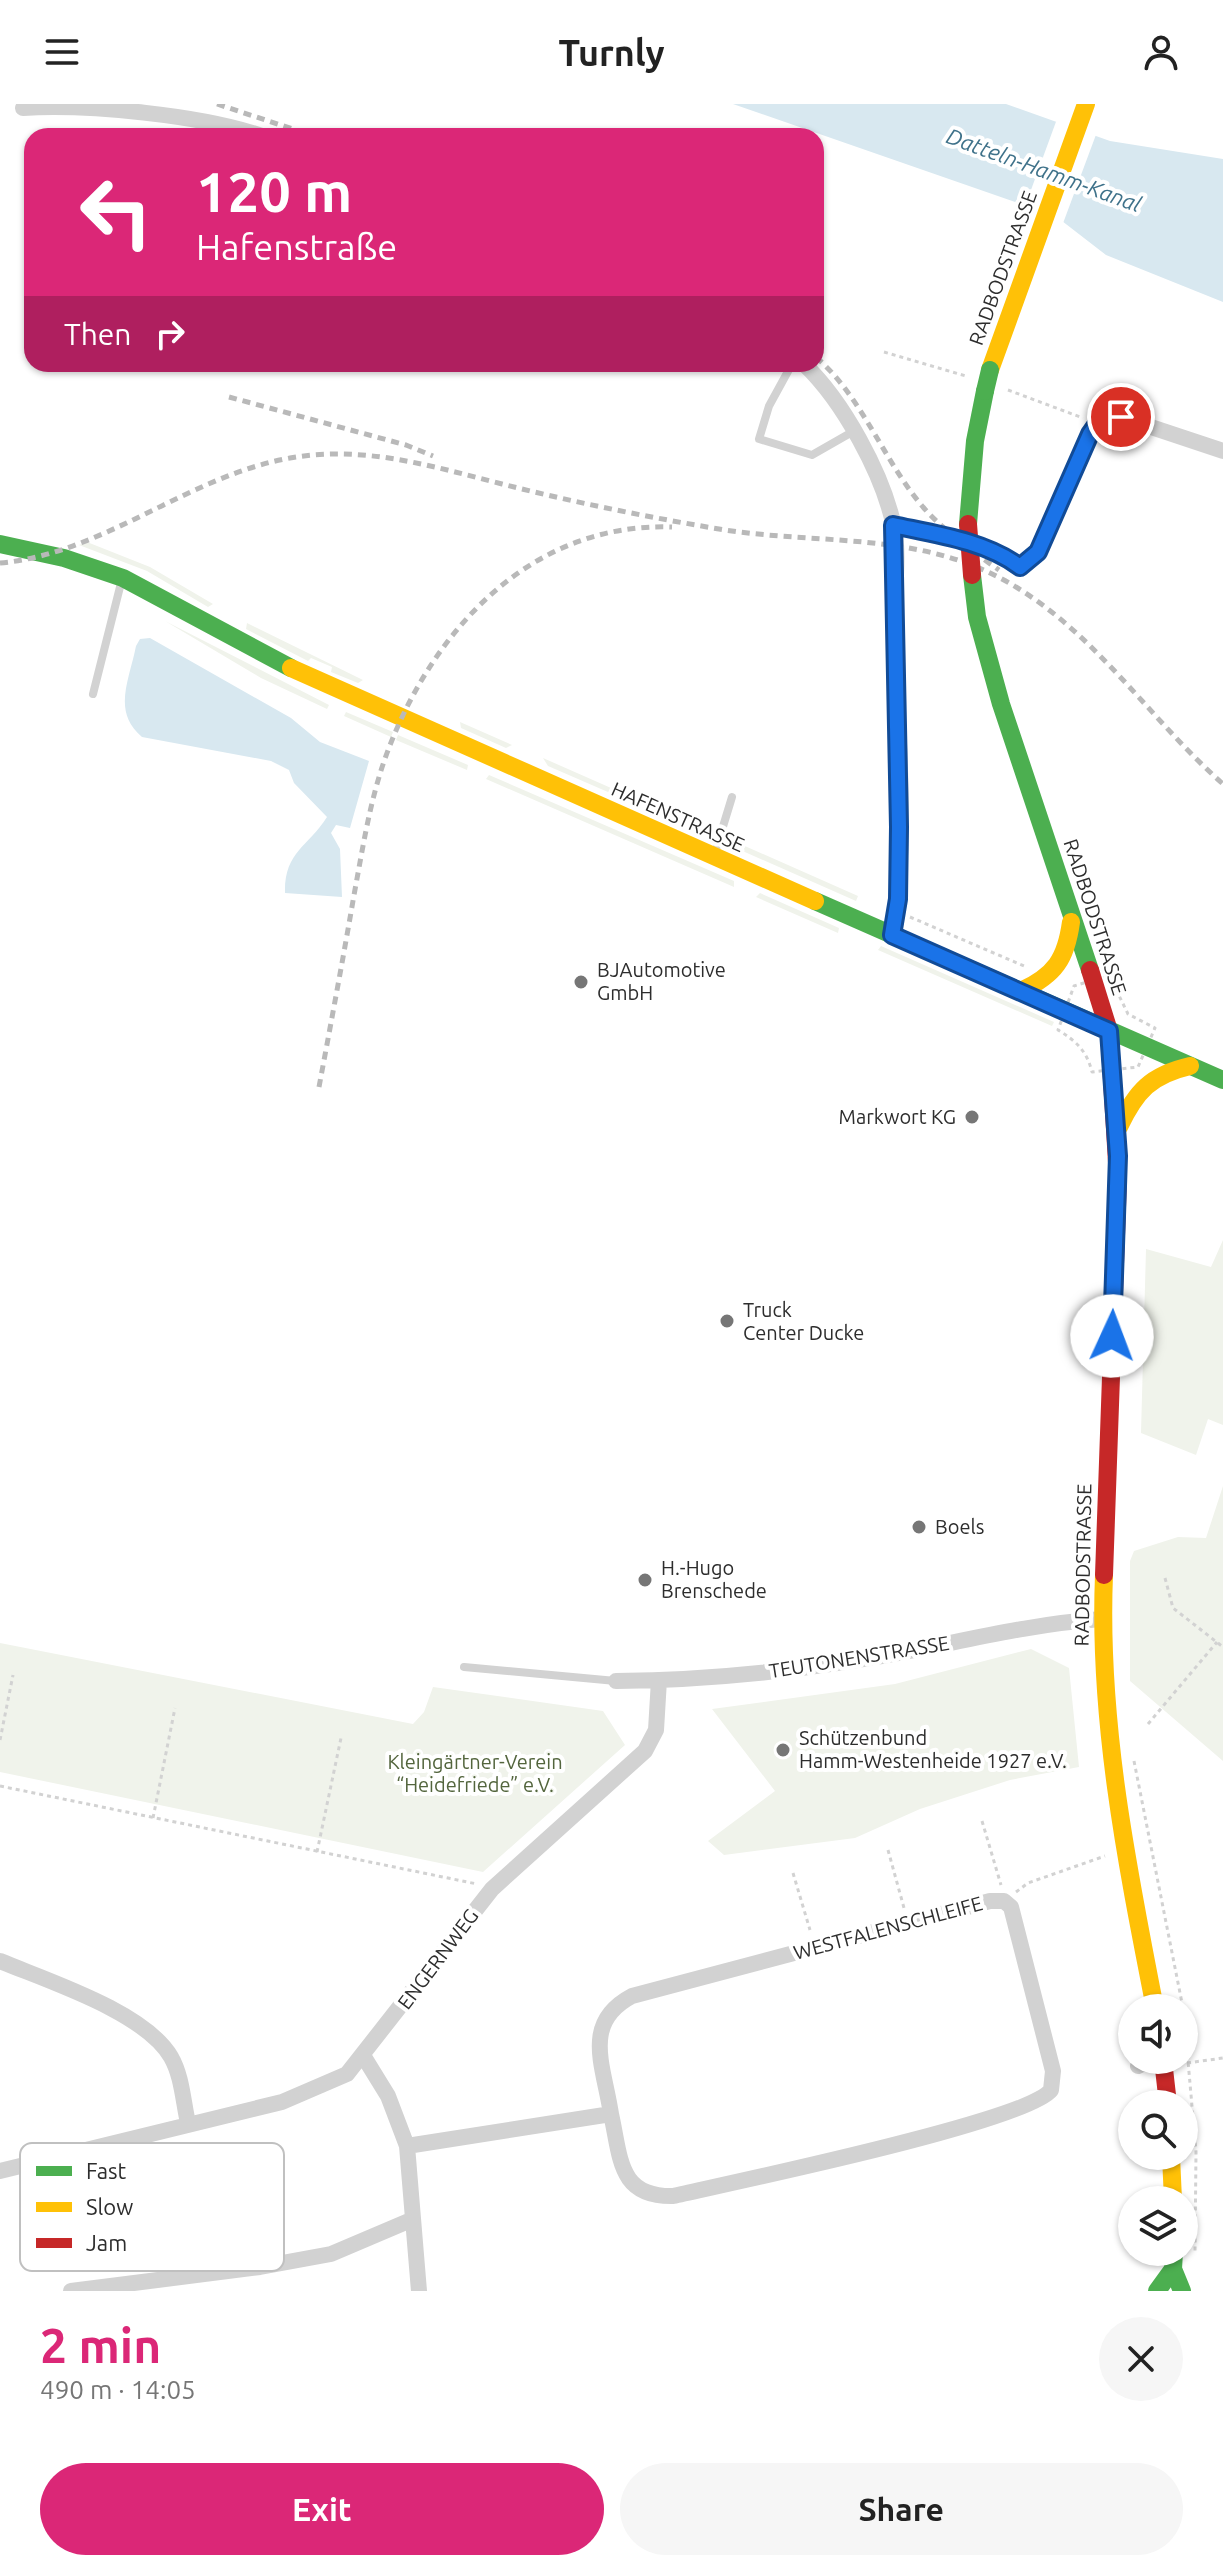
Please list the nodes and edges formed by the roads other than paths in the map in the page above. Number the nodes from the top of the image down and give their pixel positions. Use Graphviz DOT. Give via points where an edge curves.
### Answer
graph roads {
  1 [pos="23,108"];
  2 [pos="1084,110"];
  3 [pos="238,128"];
  4 [pos="788,372"];
  5 [pos="811,372"];
  6 [pos="854,431"];
  7 [pos="1223,451"];
  8 [pos="893,525"];
  9 [pos="0,544"];
  10 [pos="123,578"];
  11 [pos="93,694"];
  12 [pos="732,797"];
  13 [pos="714,857"];
  14 [pos="1072,916"];
  15 [pos="892,935"];
  16 [pos="1021,991"];
  17 [pos="1109,1031"];
  18 [pos="1190,1066"];
  19 [pos="1223,1080"];
  20 [pos="1117,1132"];
  21 [pos="1102,1619"];
  22 [pos="464,1667"];
  23 [pos="659,1680"];
  24 [pos="616,1681"];
  25 [pos="0,1961"];
  26 [pos="1152,1994"];
  27 [pos="364,2057"];
  28 [pos="611,2114"];
  29 [pos="188,2123"];
  30 [pos="110,2143"];
  31 [pos="407,2146"];
  32 [pos="20,2166"];
  33 [pos="0,2171"];
  34 [pos="411,2220"];
  35 [pos="284,2262"];
  36 [pos="1171,2266"];
  37 [pos="1176,2266"];
  38 [pos="228,2271"];
  39 [pos="71,2291"];
  40 [pos="419,2291"];
  41 [pos="1157,2291"];
  42 [pos="1182,2291"];
  1 -- 3 [label="street" via="46,104 177,115"];
  2 -- 14 [label="main road, RADBODSTRASSE, bridge" via="990,370 975,441 968,524 977,617"];
  4 -- 6 [label="lane" via="759,439 812,455"];
  5 -- 6 [label="street"];
  6 -- 8 [label="street"];
  7 -- 8 [label="street" via="1121,417 1097,424 1038,552 1020,567 971,545"];
  8 -- 15 [label="street" via="899,827"];
  9 -- 10 [label="main road, HAFENSTRASSE"];
  10 -- 11 [label="lane"];
  10 -- 13 [label="main road, HAFENSTRASSE" via="349,697"];
  12 -- 13 [label="lane"];
  13 -- 15 [label="main road, HAFENSTRASSE"];
  14 -- 16 [label="main road" via="1060,967"];
  14 -- 17 [label="main road, RADBODSTRASSE"];
  15 -- 16 [label="main road, HAFENSTRASSE"];
  16 -- 17 [label="main road, HAFENSTRASSE"];
  17 -- 18 [label="main road, HAFENSTRASSE"];
  17 -- 20 [label="main road, RADBODSTRASSE"];
  18 -- 19 [label="main road, HAFENSTRASSE"];
  18 -- 20 [label="main road" via="1165,1071 1140,1086"];
  20 -- 21 [label="main road, RADBODSTRASSE"];
  21 -- 23 [label="street, TEUTONENSTRASSE" via="1000,1631 812,1666"];
  21 -- 26 [label="main road, RADBODSTRASSE" via="1108,1726 1124,1850"];
  22 -- 24 [label="lane"];
  23 -- 24 [label="street, TEUTONENSTRASSE"];
  23 -- 27 [label="street, ENGERNWEG" via="656,1730 645,1751 492,1889"];
  25 -- 29 [label="street" via="133,2018 157,2038 175,2069"];
  27 -- 29 [label="street, ENGERNWEG" via="323,2087"];
  27 -- 31 [label="street" via="388,2096"];
  28 -- 28 [label="street, WESTFALENSCHLEIFE" via="631,2184 649,2195 673,2196 909,2140 1045,2098 1053,2071 1017,1920 1004,1901 990,1901 632,1996 618,2003 599,2031"];
  28 -- 31 [label="street"];
  29 -- 30 [label="street, ENGERNWEG"];
  31 -- 34 [label="street"];
  32 -- 33 [label="street, ENGERNWEG"];
  34 -- 35 [label="street" via="331,2254"];
  34 -- 40 [label="street"];
  36 -- 41 [label="main road"];
  37 -- 42 [label="main road"];
  38 -- 39 [label="street"];
}
